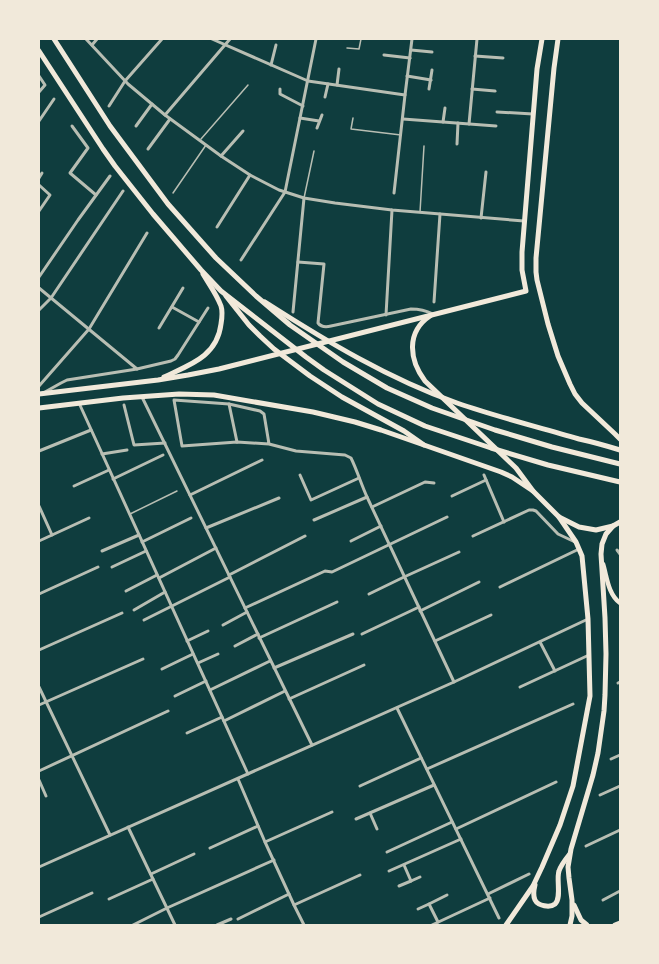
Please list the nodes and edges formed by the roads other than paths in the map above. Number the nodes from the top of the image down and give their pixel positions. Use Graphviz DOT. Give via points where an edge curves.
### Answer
graph roads {
  1 [pos="54,39"];
  2 [pos="86,39"];
  3 [pos="97,39"];
  4 [pos="162,39"];
  5 [pos="212,39"];
  6 [pos="230,39"];
  7 [pos="316,39"];
  8 [pos="361,39"];
  9 [pos="412,39"];
  10 [pos="477,39"];
  11 [pos="542,39"];
  12 [pos="558,39"];
  13 [pos="92,45"];
  14 [pos="225,45"];
  15 [pos="276,45"];
  16 [pos="347,48"];
  17 [pos="411,50"];
  18 [pos="39,51"];
  19 [pos="432,52"];
  20 [pos="384,55"];
  21 [pos="475,56"];
  22 [pos="410,58"];
  23 [pos="503,58"];
  24 [pos="271,65"];
  25 [pos="339,69"];
  26 [pos="432,70"];
  27 [pos="39,76"];
  28 [pos="407,76"];
  29 [pos="431,80"];
  30 [pos="125,81"];
  31 [pos="308,81"];
  32 [pos="328,84"];
  33 [pos="248,85"];
  34 [pos="337,85"];
  35 [pos="280,89"];
  36 [pos="429,89"];
  37 [pos="472,89"];
  38 [pos="495,91"];
  39 [pos="39,92"];
  40 [pos="405,95"];
  41 [pos="325,97"];
  42 [pos="54,99"];
  43 [pos="152,104"];
  44 [pos="109,106"];
  45 [pos="302,106"];
  46 [pos="445,108"];
  47 [pos="497,112"];
  48 [pos="533,114"];
  49 [pos="165,115"];
  50 [pos="322,115"];
  51 [pos="300,118"];
  52 [pos="353,118"];
  53 [pos="170,119"];
  54 [pos="402,119"];
  55 [pos="39,121"];
  56 [pos="319,121"];
  57 [pos="443,122"];
  58 [pos="458,123"];
  59 [pos="469,124"];
  60 [pos="72,126"];
  61 [pos="136,126"];
  62 [pos="496,126"];
  63 [pos="317,128"];
  64 [pos="242,131"];
  65 [pos="401,135"];
  66 [pos="200,141"];
  67 [pos="457,144"];
  68 [pos="206,145"];
  69 [pos="424,146"];
  70 [pos="148,149"];
  71 [pos="314,150"];
  72 [pos="221,156"];
  73 [pos="486,172"];
  74 [pos="42,173"];
  75 [pos="250,175"];
  76 [pos="110,176"];
  77 [pos="39,178"];
  78 [pos="39,185"];
  79 [pos="123,191"];
  80 [pos="285,192"];
  81 [pos="394,193"];
  82 [pos="172,194"];
  83 [pos="96,195"];
  84 [pos="304,198"];
  85 [pos="392,210"];
  86 [pos="39,212"];
  87 [pos="420,212"];
  88 [pos="440,214"];
  89 [pos="481,218"];
  90 [pos="524,221"];
  91 [pos="217,227"];
  92 [pos="147,233"];
  93 [pos="241,260"];
  94 [pos="298,262"];
  95 [pos="39,270"];
  96 [pos="201,270"];
  97 [pos="42,273"];
  98 [pos="39,277"];
  99 [pos="39,288"];
  100 [pos="183,288"];
  101 [pos="221,291"];
  102 [pos="256,296"];
  103 [pos="50,298"];
  104 [pos="434,302"];
  105 [pos="172,307"];
  106 [pos="208,308"];
  107 [pos="39,310"];
  108 [pos="293,312"];
  109 [pos="433,314"];
  110 [pos="386,315"];
  111 [pos="199,322"];
  112 [pos="160,328"];
  113 [pos="89,329"];
  114 [pos="137,369"];
  115 [pos="158,380"];
  116 [pos="39,386"];
  117 [pos="41,393"];
  118 [pos="142,397"];
  119 [pos="79,403"];
  120 [pos="124,404"];
  121 [pos="229,404"];
  122 [pos="39,408"];
  123 [pos="91,430"];
  124 [pos="620,439"];
  125 [pos="237,442"];
  126 [pos="165,443"];
  127 [pos="269,444"];
  128 [pos="424,445"];
  129 [pos="127,450"];
  130 [pos="620,450"];
  131 [pos="39,451"];
  132 [pos="102,454"];
  133 [pos="163,455"];
  134 [pos="262,460"];
  135 [pos="620,464"];
  136 [pos="109,470"];
  137 [pos="300,475"];
  138 [pos="484,475"];
  139 [pos="359,478"];
  140 [pos="114,479"];
  141 [pos="486,480"];
  142 [pos="620,482"];
  143 [pos="434,483"];
  144 [pos="74,486"];
  145 [pos="177,491"];
  146 [pos="533,491"];
  147 [pos="190,495"];
  148 [pos="452,496"];
  149 [pos="367,497"];
  150 [pos="279,498"];
  151 [pos="39,506"];
  152 [pos="372,507"];
  153 [pos="129,514"];
  154 [pos="447,517"];
  155 [pos="559,517"];
  156 [pos="89,518"];
  157 [pos="191,518"];
  158 [pos="314,520"];
  159 [pos="504,522"];
  160 [pos="620,522"];
  161 [pos="381,526"];
  162 [pos="613,526"];
  163 [pos="206,528"];
  164 [pos="52,535"];
  165 [pos="139,535"];
  166 [pos="306,536"];
  167 [pos="473,536"];
  168 [pos="39,541"];
  169 [pos="351,541"];
  170 [pos="142,542"];
  171 [pos="576,542"];
  172 [pos="390,544"];
  173 [pos="216,548"];
  174 [pos="579,549"];
  175 [pos="619,549"];
  176 [pos="102,551"];
  177 [pos="146,551"];
  178 [pos="459,552"];
  179 [pos="620,554"];
  180 [pos="602,558"];
  181 [pos="112,566"];
  182 [pos="98,567"];
  183 [pos="229,576"];
  184 [pos="158,577"];
  185 [pos="404,577"];
  186 [pos="479,582"];
  187 [pos="500,587"];
  188 [pos="126,591"];
  189 [pos="165,592"];
  190 [pos="39,594"];
  191 [pos="369,594"];
  192 [pos="337,602"];
  193 [pos="620,603"];
  194 [pos="172,606"];
  195 [pos="419,607"];
  196 [pos="134,610"];
  197 [pos="246,610"];
  198 [pos="420,611"];
  199 [pos="122,613"];
  200 [pos="491,615"];
  201 [pos="588,619"];
  202 [pos="144,620"];
  203 [pos="223,625"];
  204 [pos="208,632"];
  205 [pos="258,634"];
  206 [pos="353,634"];
  207 [pos="362,634"];
  208 [pos="260,638"];
  209 [pos="187,641"];
  210 [pos="435,641"];
  211 [pos="540,642"];
  212 [pos="234,646"];
  213 [pos="39,650"];
  214 [pos="193,654"];
  215 [pos="218,654"];
  216 [pos="588,655"];
  217 [pos="143,659"];
  218 [pos="270,661"];
  219 [pos="198,663"];
  220 [pos="364,665"];
  221 [pos="274,668"];
  222 [pos="162,669"];
  223 [pos="555,670"];
  224 [pos="206,681"];
  225 [pos="454,682"];
  226 [pos="39,687"];
  227 [pos="520,687"];
  228 [pos="210,690"];
  229 [pos="285,691"];
  230 [pos="174,696"];
  231 [pos="289,699"];
  232 [pos="46,702"];
  233 [pos="573,704"];
  234 [pos="39,705"];
  235 [pos="396,708"];
  236 [pos="168,711"];
  237 [pos="222,717"];
  238 [pos="224,721"];
  239 [pos="188,733"];
  240 [pos="312,745"];
  241 [pos="72,755"];
  242 [pos="620,755"];
  243 [pos="421,758"];
  244 [pos="611,759"];
  245 [pos="427,769"];
  246 [pos="39,771"];
  247 [pos="248,774"];
  248 [pos="238,779"];
  249 [pos="39,780"];
  250 [pos="556,782"];
  251 [pos="434,785"];
  252 [pos="360,786"];
  253 [pos="620,786"];
  254 [pos="600,795"];
  255 [pos="46,796"];
  256 [pos="332,812"];
  257 [pos="370,813"];
  258 [pos="356,819"];
  259 [pos="452,822"];
  260 [pos="258,826"];
  261 [pos="128,827"];
  262 [pos="377,829"];
  263 [pos="456,830"];
  264 [pos="620,830"];
  265 [pos="110,836"];
  266 [pos="461,839"];
  267 [pos="265,842"];
  268 [pos="586,846"];
  269 [pos="210,848"];
  270 [pos="386,852"];
  271 [pos="571,852"];
  272 [pos="194,854"];
  273 [pos="274,860"];
  274 [pos="404,864"];
  275 [pos="39,867"];
  276 [pos="542,868"];
  277 [pos="389,871"];
  278 [pos="150,874"];
  279 [pos="529,874"];
  280 [pos="360,875"];
  281 [pos="420,877"];
  282 [pos="153,879"];
  283 [pos="411,881"];
  284 [pos="399,886"];
  285 [pos="620,891"];
  286 [pos="92,893"];
  287 [pos="289,894"];
  288 [pos="488,894"];
  289 [pos="447,895"];
  290 [pos="490,898"];
  291 [pos="109,899"];
  292 [pos="572,900"];
  293 [pos="603,900"];
  294 [pos="429,904"];
  295 [pos="294,905"];
  296 [pos="167,908"];
  297 [pos="418,909"];
  298 [pos="39,917"];
  299 [pos="499,918"];
  300 [pos="231,919"];
  301 [pos="238,919"];
  302 [pos="438,922"];
  303 [pos="620,922"];
  304 [pos="133,925"];
  305 [pos="175,925"];
  306 [pos="218,925"];
  307 [pos="304,925"];
  308 [pos="432,925"];
  309 [pos="506,925"];
  310 [pos="570,925"];
  311 [pos="587,925"];
  312 [pos="615,925"];
  1 -- 102 [label="main road" via="110,126 168,204 216,258"];
  2 -- 13 [label="street"];
  3 -- 13 [label="street"];
  4 -- 30 [label="street"];
  5 -- 14 [label="street"];
  6 -- 14 [label="street"];
  7 -- 31 [label="street"];
  8 -- 16 [label="lane" via="359,49"];
  9 -- 17 [label="street"];
  10 -- 21 [label="street"];
  11 -- 48 [label="main road"];
  12 -- 124 [label="main road" via="536,272 559,360 575,394"];
  13 -- 30 [label="street"];
  14 -- 24 [label="street"];
  14 -- 49 [label="street"];
  15 -- 24 [label="street"];
  17 -- 19 [label="street"];
  17 -- 22 [label="street"];
  18 -- 96 [label="main road" via="115,166"];
  20 -- 22 [label="street"];
  21 -- 23 [label="street"];
  21 -- 37 [label="street"];
  22 -- 28 [label="street"];
  24 -- 31 [label="street"];
  25 -- 34 [label="street"];
  26 -- 29 [label="street"];
  27 -- 39 [label="street" via="44,85"];
  28 -- 29 [label="street"];
  28 -- 40 [label="street"];
  29 -- 36 [label="street"];
  30 -- 43 [label="street"];
  30 -- 44 [label="street"];
  31 -- 32 [label="street"];
  31 -- 45 [label="street"];
  32 -- 34 [label="street"];
  32 -- 41 [label="street"];
  33 -- 66 [label="lane"];
  34 -- 40 [label="street"];
  35 -- 45 [label="street" via="280,94"];
  37 -- 38 [label="street"];
  37 -- 59 [label="street"];
  40 -- 54 [label="street"];
  42 -- 55 [label="street"];
  43 -- 49 [label="street"];
  43 -- 61 [label="street"];
  45 -- 51 [label="street"];
  46 -- 57 [label="street"];
  47 -- 48 [label="street"];
  48 -- 90 [label="main road"];
  49 -- 53 [label="street"];
  50 -- 56 [label="street"];
  51 -- 56 [label="street"];
  51 -- 80 [label="street"];
  52 -- 65 [label="lane" via="351,129"];
  53 -- 66 [label="street"];
  53 -- 70 [label="street"];
  54 -- 57 [label="street"];
  54 -- 65 [label="street"];
  56 -- 63 [label="street"];
  57 -- 58 [label="street"];
  58 -- 59 [label="street"];
  58 -- 67 [label="street"];
  59 -- 62 [label="street"];
  60 -- 83 [label="street" via="88,148 70,173"];
  64 -- 72 [label="street"];
  65 -- 81 [label="street"];
  66 -- 68 [label="street"];
  68 -- 72 [label="street"];
  68 -- 82 [label="lane"];
  69 -- 87 [label="lane"];
  71 -- 84 [label="lane"];
  72 -- 75 [label="street"];
  73 -- 89 [label="street"];
  74 -- 77 [label="street"];
  75 -- 80 [label="street"];
  75 -- 91 [label="street"];
  76 -- 83 [label="street"];
  78 -- 86 [label="street" via="50,195"];
  79 -- 103 [label="street"];
  80 -- 84 [label="street"];
  80 -- 93 [label="street"];
  83 -- 97 [label="street"];
  84 -- 85 [label="street"];
  84 -- 94 [label="street"];
  85 -- 87 [label="street"];
  85 -- 110 [label="street"];
  87 -- 88 [label="street"];
  88 -- 89 [label="street"];
  88 -- 104 [label="street"];
  89 -- 90 [label="street"];
  90 -- 109 [label="main road" via="522,264 526,291"];
  92 -- 113 [label="street"];
  94 -- 108 [label="street"];
  94 -- 110 [label="street" via="324,264 318,323 320,325 327,327"];
  95 -- 97 [label="street"];
  96 -- 101 [label="main road"];
  96 -- 115 [label="main road" via="221,308 220,333 216,342 203,356"];
  97 -- 98 [label="street"];
  99 -- 103 [label="street"];
  100 -- 105 [label="street"];
  101 -- 128 [label="main road" via="249,325 292,364"];
  101 -- 142 [label="main road" via="324,370 378,404 425,426 491,448"];
  102 -- 130 [label="main road" via="370,365 428,392 457,404"];
  102 -- 135 [label="main road" via="308,338 387,388 432,408 495,430"];
  103 -- 107 [label="street"];
  103 -- 113 [label="street"];
  105 -- 111 [label="street"];
  105 -- 112 [label="street"];
  106 -- 111 [label="street"];
  109 -- 110 [label="street" via="426,310 411,309"];
  109 -- 115 [label="main road" via="219,369"];
  109 -- 146 [label="main road" via="420,324 414,335 412,346 417,369 425,381 516,468"];
  111 -- 114 [label="street" via="175,359"];
  113 -- 114 [label="street"];
  113 -- 116 [label="street"];
  114 -- 117 [label="street" via="67,380"];
  115 -- 117 [label="main road"];
  118 -- 119 [label="main road"];
  118 -- 126 [label="street"];
  118 -- 128 [label="main road" via="214,395 313,412 355,422"];
  119 -- 122 [label="main road"];
  119 -- 123 [label="street"];
  120 -- 126 [label="street" via="133,444 136,446"];
  121 -- 125 [label="street"];
  121 -- 125 [label="street" via="174,400 182,446"];
  121 -- 127 [label="street" via="264,414"];
  123 -- 131 [label="street"];
  123 -- 132 [label="street"];
  125 -- 127 [label="street"];
  126 -- 147 [label="street"];
  127 -- 139 [label="street" via="296,451 348,456"];
  128 -- 146 [label="main road" via="501,472"];
  129 -- 132 [label="street"];
  132 -- 136 [label="street"];
  133 -- 140 [label="street"];
  134 -- 147 [label="street"];
  136 -- 140 [label="street"];
  136 -- 144 [label="street"];
  137 -- 139 [label="street" via="312,500"];
  138 -- 141 [label="street"];
  139 -- 149 [label="street"];
  140 -- 153 [label="street"];
  141 -- 148 [label="street"];
  141 -- 159 [label="street"];
  143 -- 152 [label="street" via="425,482"];
  145 -- 153 [label="lane"];
  146 -- 155 [label="main road"];
  147 -- 163 [label="street"];
  149 -- 152 [label="street"];
  149 -- 158 [label="street"];
  150 -- 163 [label="street"];
  151 -- 164 [label="street"];
  152 -- 161 [label="street"];
  153 -- 165 [label="street"];
  154 -- 172 [label="street"];
  155 -- 162 [label="main road" via="579,527 590,529"];
  155 -- 171 [label="main road"];
  156 -- 164 [label="street"];
  157 -- 170 [label="street"];
  159 -- 167 [label="street"];
  159 -- 171 [label="street" via="533,510 558,534"];
  160 -- 162 [label="main road"];
  161 -- 169 [label="street"];
  161 -- 172 [label="street"];
  162 -- 180 [label="main road" via="602,544"];
  163 -- 173 [label="street"];
  164 -- 168 [label="street"];
  165 -- 170 [label="street"];
  165 -- 176 [label="street"];
  166 -- 183 [label="street"];
  170 -- 177 [label="street"];
  171 -- 174 [label="main road"];
  172 -- 185 [label="street"];
  172 -- 197 [label="street" via="332,572 325,571"];
  173 -- 183 [label="street"];
  173 -- 184 [label="street"];
  174 -- 187 [label="street"];
  174 -- 201 [label="main road" via="582,556"];
  175 -- 179 [label="street"];
  177 -- 181 [label="street"];
  177 -- 184 [label="street"];
  178 -- 185 [label="street"];
  180 -- 193 [label="main road" via="612,594"];
  180 -- 271 [label="main road" via="606,654 604,711 593,775"];
  182 -- 190 [label="street"];
  183 -- 194 [label="street"];
  183 -- 197 [label="street"];
  184 -- 188 [label="street"];
  184 -- 189 [label="street"];
  185 -- 191 [label="street"];
  185 -- 195 [label="street"];
  186 -- 198 [label="street"];
  189 -- 194 [label="street"];
  189 -- 196 [label="street"];
  192 -- 208 [label="street"];
  194 -- 202 [label="street"];
  194 -- 209 [label="street"];
  195 -- 198 [label="street"];
  195 -- 207 [label="street"];
  197 -- 203 [label="street"];
  197 -- 205 [label="street"];
  198 -- 210 [label="street"];
  199 -- 213 [label="street"];
  200 -- 210 [label="street"];
  201 -- 211 [label="street"];
  201 -- 216 [label="main road"];
  204 -- 209 [label="street"];
  205 -- 208 [label="street"];
  205 -- 212 [label="street"];
  206 -- 221 [label="street"];
  208 -- 218 [label="street"];
  209 -- 214 [label="street"];
  210 -- 225 [label="street"];
  211 -- 223 [label="street"];
  211 -- 225 [label="street"];
  214 -- 219 [label="street"];
  214 -- 222 [label="street"];
  215 -- 219 [label="street"];
  216 -- 223 [label="street"];
  216 -- 276 [label="main road" via="590,696 573,786"];
  217 -- 232 [label="street"];
  218 -- 221 [label="street"];
  218 -- 228 [label="street"];
  219 -- 224 [label="street"];
  220 -- 231 [label="street"];
  221 -- 229 [label="street"];
  223 -- 227 [label="street"];
  224 -- 228 [label="street"];
  224 -- 230 [label="street"];
  225 -- 235 [label="street"];
  226 -- 232 [label="street"];
  228 -- 237 [label="street"];
  229 -- 231 [label="street"];
  229 -- 238 [label="street"];
  231 -- 240 [label="street"];
  232 -- 234 [label="street"];
  232 -- 241 [label="street"];
  233 -- 245 [label="street"];
  235 -- 240 [label="street"];
  235 -- 243 [label="street"];
  236 -- 241 [label="street"];
  237 -- 238 [label="street"];
  237 -- 239 [label="street"];
  238 -- 247 [label="street"];
  240 -- 247 [label="street"];
  241 -- 246 [label="street"];
  241 -- 265 [label="street"];
  242 -- 244 [label="street"];
  243 -- 245 [label="street"];
  243 -- 252 [label="street"];
  245 -- 251 [label="street"];
  247 -- 248 [label="street"];
  248 -- 260 [label="street"];
  248 -- 261 [label="street"];
  249 -- 255 [label="street"];
  250 -- 263 [label="street"];
  251 -- 257 [label="street"];
  251 -- 259 [label="street"];
  253 -- 254 [label="street"];
  256 -- 267 [label="street"];
  257 -- 258 [label="street"];
  257 -- 262 [label="street"];
  259 -- 263 [label="street"];
  259 -- 270 [label="street"];
  260 -- 267 [label="street"];
  260 -- 269 [label="street"];
  261 -- 265 [label="street"];
  261 -- 278 [label="street"];
  263 -- 266 [label="street"];
  264 -- 268 [label="street"];
  265 -- 275 [label="street"];
  266 -- 274 [label="street"];
  266 -- 288 [label="street"];
  267 -- 273 [label="street"];
  271 -- 276 [label="main road" via="558,871 558,899 551,906 539,904 535,900 534,891"];
  271 -- 292 [label="main road" via="568,867"];
  272 -- 278 [label="street"];
  273 -- 287 [label="street"];
  273 -- 296 [label="street"];
  274 -- 277 [label="street"];
  274 -- 283 [label="street"];
  276 -- 309 [label="main road" via="533,886"];
  278 -- 282 [label="street"];
  279 -- 288 [label="street"];
  280 -- 295 [label="street"];
  281 -- 283 [label="street"];
  282 -- 291 [label="street"];
  282 -- 296 [label="street"];
  283 -- 284 [label="street"];
  285 -- 293 [label="street"];
  286 -- 298 [label="street"];
  287 -- 295 [label="street"];
  287 -- 301 [label="street"];
  288 -- 290 [label="street"];
  289 -- 294 [label="street"];
  290 -- 299 [label="street"];
  290 -- 302 [label="street"];
  292 -- 310 [label="main road"];
  292 -- 311 [label="main road" via="581,920"];
  294 -- 297 [label="street"];
  294 -- 302 [label="street"];
  295 -- 307 [label="street"];
  296 -- 304 [label="street"];
  296 -- 305 [label="street"];
  300 -- 306 [label="street"];
  302 -- 308 [label="street"];
  303 -- 312 [label="main road"];
}
